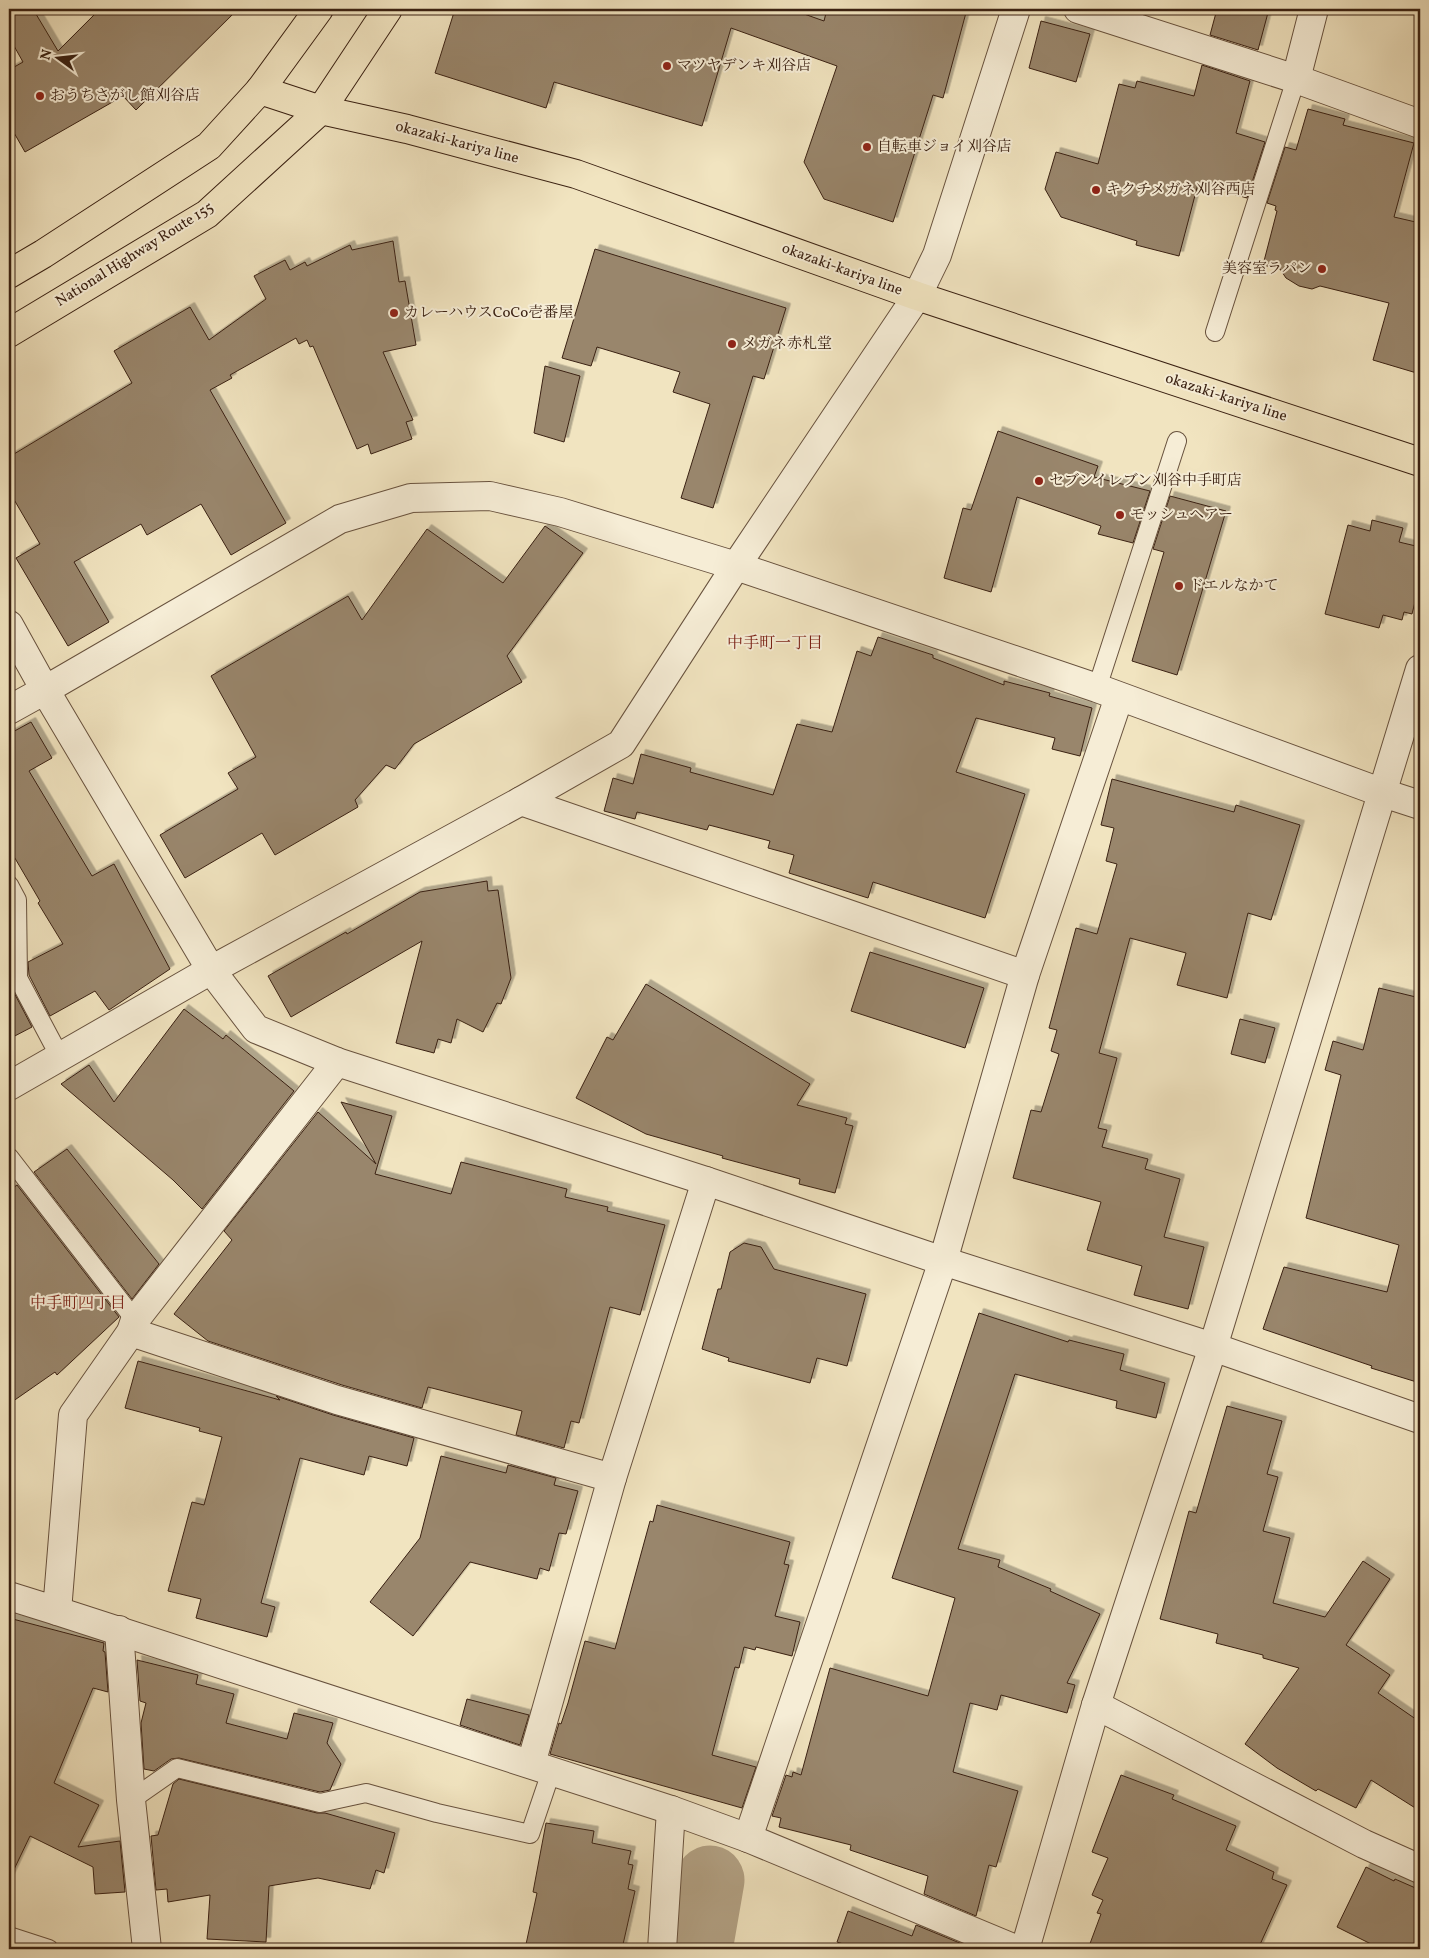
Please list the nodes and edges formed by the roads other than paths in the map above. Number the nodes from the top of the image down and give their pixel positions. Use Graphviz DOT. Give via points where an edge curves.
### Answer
graph roads {
  1 [pos="319,9"];
  2 [pos="388,9"];
  3 [pos="1016,9"];
  4 [pos="1078,9"];
  5 [pos="1314,9"];
  6 [pos="1296,79"];
  7 [pos="260,90"];
  8 [pos="321,110"];
  9 [pos="1420,124"];
  10 [pos="9,274"];
  11 [pos="916,296"];
  12 [pos="1215,332"];
  13 [pos="9,333"];
  14 [pos="1177,442"];
  15 [pos="1420,462"];
  16 [pos="736,566"];
  17 [pos="9,625"];
  18 [pos="1420,669"];
  19 [pos="45,690"];
  20 [pos="1108,692"];
  21 [pos="9,710"];
  22 [pos="1383,793"];
  23 [pos="521,801"];
  24 [pos="1420,804"];
  25 [pos="9,885"];
  26 [pos="211,970"];
  27 [pos="1024,975"];
  28 [pos="60,1057"];
  29 [pos="337,1062"];
  30 [pos="9,1086"];
  31 [pos="9,1157"];
  32 [pos="706,1181"];
  33 [pos="943,1261"];
  34 [pos="133,1326"];
  35 [pos="1213,1347"];
  36 [pos="1420,1419"];
  37 [pos="612,1478"];
  38 [pos="9,1596"];
  39 [pos="57,1611"];
  40 [pos="119,1630"];
  41 [pos="1096,1705"];
  42 [pos="541,1768"];
  43 [pos="131,1800"];
  44 [pos="671,1810"];
  45 [pos="748,1838"];
  46 [pos="1420,1869"];
  47 [pos="9,1936"];
  48 [pos="49,1949"];
  49 [pos="147,1949"];
  50 [pos="662,1949"];
  51 [pos="1015,1949"];
  52 [pos="1025,1949"];
  1 -- 7 [label="main road"];
  2 -- 8 [label="main road, National Highway Route 155"];
  3 -- 11 [label="street" via="937,255"];
  4 -- 6 [label="street"];
  5 -- 6 [label="street"];
  6 -- 9 [label="street"];
  6 -- 12 [label="lane"];
  7 -- 8 [label="main road, okazaki-kariya line"];
  7 -- 10 [label="main road" via="209,146"];
  8 -- 11 [label="main road, okazaki-kariya line" via="407,129 576,174"];
  8 -- 13 [label="main road, National Highway Route 155" via="207,214"];
  11 -- 15 [label="main road, okazaki-kariya line"];
  11 -- 16 [label="street"];
  14 -- 20 [label="lane"];
  16 -- 19 [label="street" via="560,512 490,496 411,498 340,519"];
  16 -- 20 [label="street"];
  16 -- 23 [label="street" via="621,744"];
  17 -- 19 [label="street"];
  18 -- 22 [label="street"];
  19 -- 21 [label="street"];
  19 -- 26 [label="street"];
  20 -- 22 [label="street"];
  20 -- 27 [label="street"];
  22 -- 24 [label="street"];
  22 -- 35 [label="street"];
  23 -- 26 [label="street"];
  23 -- 27 [label="street"];
  25 -- 28 [label="lane" via="17,900 18,978"];
  26 -- 28 [label="street"];
  26 -- 29 [label="street" via="256,1029"];
  27 -- 33 [label="street"];
  28 -- 30 [label="street"];
  29 -- 32 [label="street"];
  29 -- 34 [label="street"];
  31 -- 34 [label="lane"];
  32 -- 33 [label="street"];
  32 -- 37 [label="street"];
  33 -- 35 [label="street"];
  33 -- 45 [label="street"];
  34 -- 37 [label="street" via="337,1400"];
  34 -- 39 [label="street" via="73,1415"];
  35 -- 36 [label="street"];
  35 -- 41 [label="street"];
  37 -- 42 [label="street"];
  38 -- 39 [label="street"];
  39 -- 40 [label="street"];
  40 -- 42 [label="street"];
  40 -- 43 [label="street"];
  41 -- 46 [label="street" via="1364,1844"];
  41 -- 52 [label="street"];
  42 -- 43 [label="lane" via="530,1834 366,1793 320,1803 177,1768"];
  42 -- 44 [label="street"];
  43 -- 49 [label="street"];
  44 -- 45 [label="street"];
  44 -- 50 [label="street"];
  45 -- 51 [label="street"];
  47 -- 48 [label="lane"];
}
